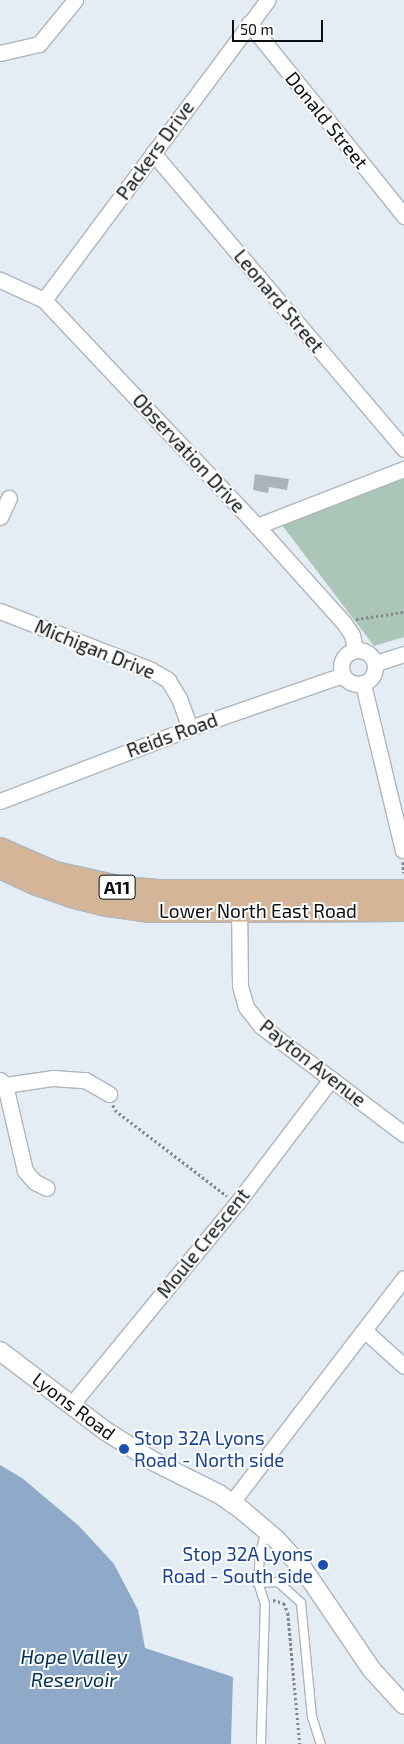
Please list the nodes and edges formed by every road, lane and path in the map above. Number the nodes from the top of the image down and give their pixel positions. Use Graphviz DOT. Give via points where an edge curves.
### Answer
graph roads {
  1 [pos="75,0"];
  2 [pos="268,0"];
  3 [pos="249,23"];
  4 [pos="0,53"];
  5 [pos="153,153"];
  6 [pos="404,216"];
  7 [pos="0,280"];
  8 [pos="44,300"];
  9 [pos="404,449"];
  10 [pos="404,469"];
  11 [pos="8,498"];
  12 [pos="0,517"];
  13 [pos="257,526"];
  14 [pos="0,611"];
  15 [pos="404,612"];
  16 [pos="344,624"];
  17 [pos="355,649"];
  18 [pos="404,654"];
  19 [pos="376,663"];
  20 [pos="343,676"];
  21 [pos="363,684"];
  22 [pos="190,728"];
  23 [pos="1,802"];
  24 [pos="0,849"];
  25 [pos="403,850"];
  26 [pos="0,867"];
  27 [pos="404,891"];
  28 [pos="239,900"];
  29 [pos="404,910"];
  30 [pos="331,1079"];
  31 [pos="2,1082"];
  32 [pos="109,1094"];
  33 [pos="404,1134"];
  34 [pos="47,1188"];
  35 [pos="237,1203"];
  36 [pos="404,1278"];
  37 [pos="365,1331"];
  38 [pos="0,1351"];
  39 [pos="404,1366"];
  40 [pos="71,1404"];
  41 [pos="232,1502"];
  42 [pos="266,1531"];
  43 [pos="258,1583"];
  44 [pos="263,1598"];
  45 [pos="404,1705"];
  46 [pos="261,1744"];
  47 [pos="300,1744"];
  48 [pos="321,1744"];
  1 -- 4 [label="street" via="39,44"];
  2 -- 3 [label="street, Packers Drive"];
  3 -- 5 [label="street, Packers Drive"];
  3 -- 6 [label="street, Donald Street"];
  5 -- 8 [label="street, Packers Drive"];
  5 -- 9 [label="street, Leonard Street"];
  7 -- 8 [label="street, Observation Drive"];
  8 -- 13 [label="street, Observation Drive"];
  10 -- 13 [label="street"];
  11 -- 12 [label="street"];
  13 -- 16 [label="street, Observation Drive"];
  14 -- 22 [label="street, Michigan Drive" via="151,670 168,680"];
  15 -- 16 [label="path" via="372,615"];
  16 -- 17 [label="street, Observation Drive" via="352,635"];
  17 -- 19 [label="street" via="368,652"];
  17 -- 20 [label="street" via="343,658"];
  18 -- 19 [label="street"];
  19 -- 21 [label="street" via="373,677"];
  20 -- 21 [label="street" via="355,684"];
  20 -- 22 [label="street, Reids Road"];
  21 -- 25 [label="street"];
  22 -- 23 [label="street, Reids Road"];
  24 -- 28 [label="main road, Lower North East Road / A11" via="55,873 108,886"];
  26 -- 28 [label="main road, Lower North East Road / A11" via="49,889 102,904 166,912"];
  27 -- 28 [label="main road, Lower North East Road / A11"];
  28 -- 29 [label="main road, Lower North East Road / A11"];
  28 -- 30 [label="street, Payton Avenue" via="240,986 246,1007 261,1026"];
  30 -- 33 [label="street, Payton Avenue"];
  30 -- 35 [label="street, Moule Crescent"];
  31 -- 32 [label="street" via="53,1078 85,1080"];
  31 -- 34 [label="street" via="25,1171 35,1182"];
  32 -- 35 [label="path" via="115,1110"];
  35 -- 40 [label="street, Moule Crescent"];
  36 -- 37 [label="street"];
  37 -- 39 [label="street"];
  37 -- 41 [label="street"];
  38 -- 40 [label="street, Lyons Road"];
  40 -- 41 [label="street, Lyons Road" via="121,1442"];
  41 -- 42 [label="street, Lyons Road"];
  42 -- 43 [label="lane" via="260,1553"];
  42 -- 45 [label="street, Lyons Road" via="304,1570 361,1655"];
  43 -- 44 [label="lane"];
  43 -- 48 [label="lane" via="278,1582 301,1603 312,1717"];
  44 -- 46 [label="lane"];
  44 -- 47 [label="path" via="284,1603 288,1613"];
}
